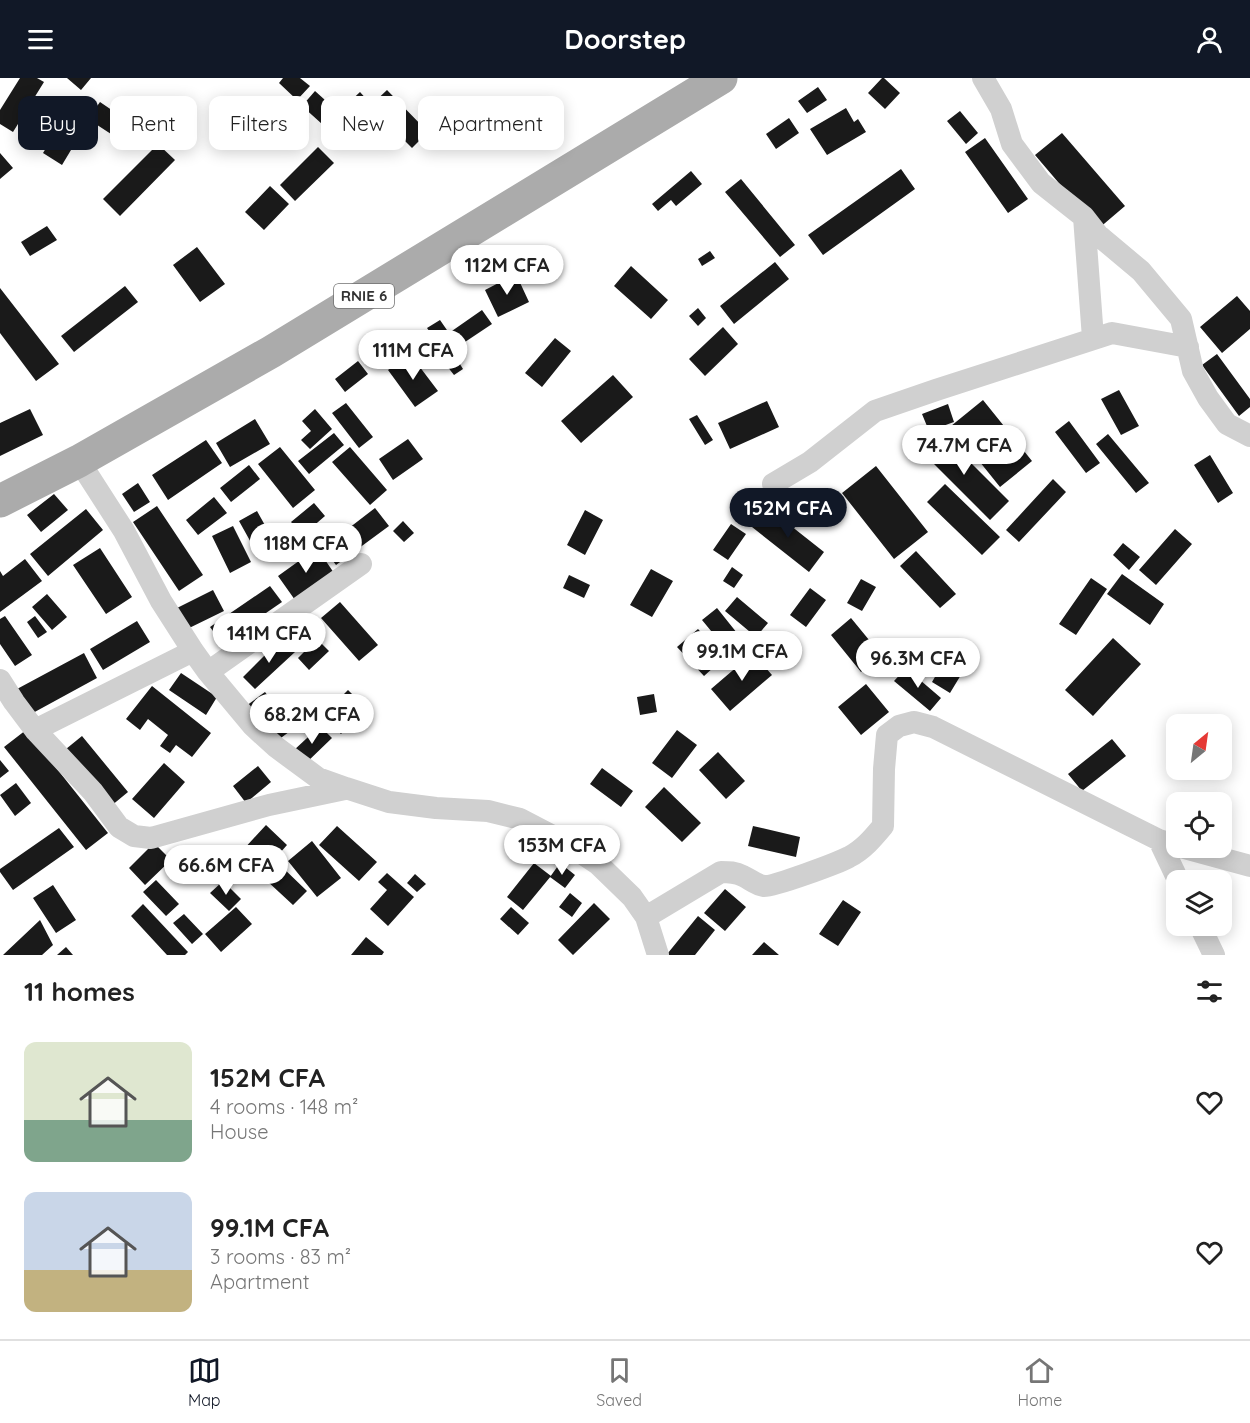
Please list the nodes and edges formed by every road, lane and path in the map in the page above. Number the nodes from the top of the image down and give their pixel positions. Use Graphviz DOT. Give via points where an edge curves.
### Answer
graph roads {
  1 [pos="721,78"];
  2 [pos="982,78"];
  3 [pos="1084,217"];
  4 [pos="1093,338"];
  5 [pos="1188,347"];
  6 [pos="1250,435"];
  7 [pos="79,461"];
  8 [pos="773,484"];
  9 [pos="0,501"];
  10 [pos="361,564"];
  11 [pos="193,651"];
  12 [pos="208,672"];
  13 [pos="0,680"];
  14 [pos="35,730"];
  15 [pos="346,788"];
  16 [pos="1166,843"];
  17 [pos="1221,858"];
  18 [pos="1250,866"];
  19 [pos="646,917"];
  20 [pos="1205,936"];
  21 [pos="657,955"];
  22 [pos="1214,955"];
  1 -- 7 [label="main road, RNIE 6" via="271,352"];
  2 -- 3 [label="street" via="1001,109 1012,144 1041,183"];
  3 -- 4 [label="street"];
  3 -- 5 [label="street" via="1098,235 1141,271 1181,319"];
  4 -- 5 [label="street" via="1112,333"];
  4 -- 8 [label="street" via="875,411 810,462"];
  5 -- 6 [label="street" via="1193,371 1208,398 1227,424"];
  7 -- 9 [label="main road, RNIE 6"];
  7 -- 11 [label="street"];
  10 -- 12 [label="street"];
  11 -- 12 [label="street"];
  11 -- 14 [label="street"];
  12 -- 15 [label="street" via="276,747 318,778"];
  13 -- 14 [label="street"];
  14 -- 15 [label="street" via="93,792 119,827 134,836 151,838"];
  15 -- 19 [label="street" via="388,802 488,811 520,819 598,864 632,897"];
  16 -- 19 [label="street" via="914,722 887,735 884,826 869,843 849,857 765,886 733,872 721,872"];
  17 -- 18 [label="street"];
  19 -- 21 [label="street"];
  20 -- 22 [label="street"];
}
